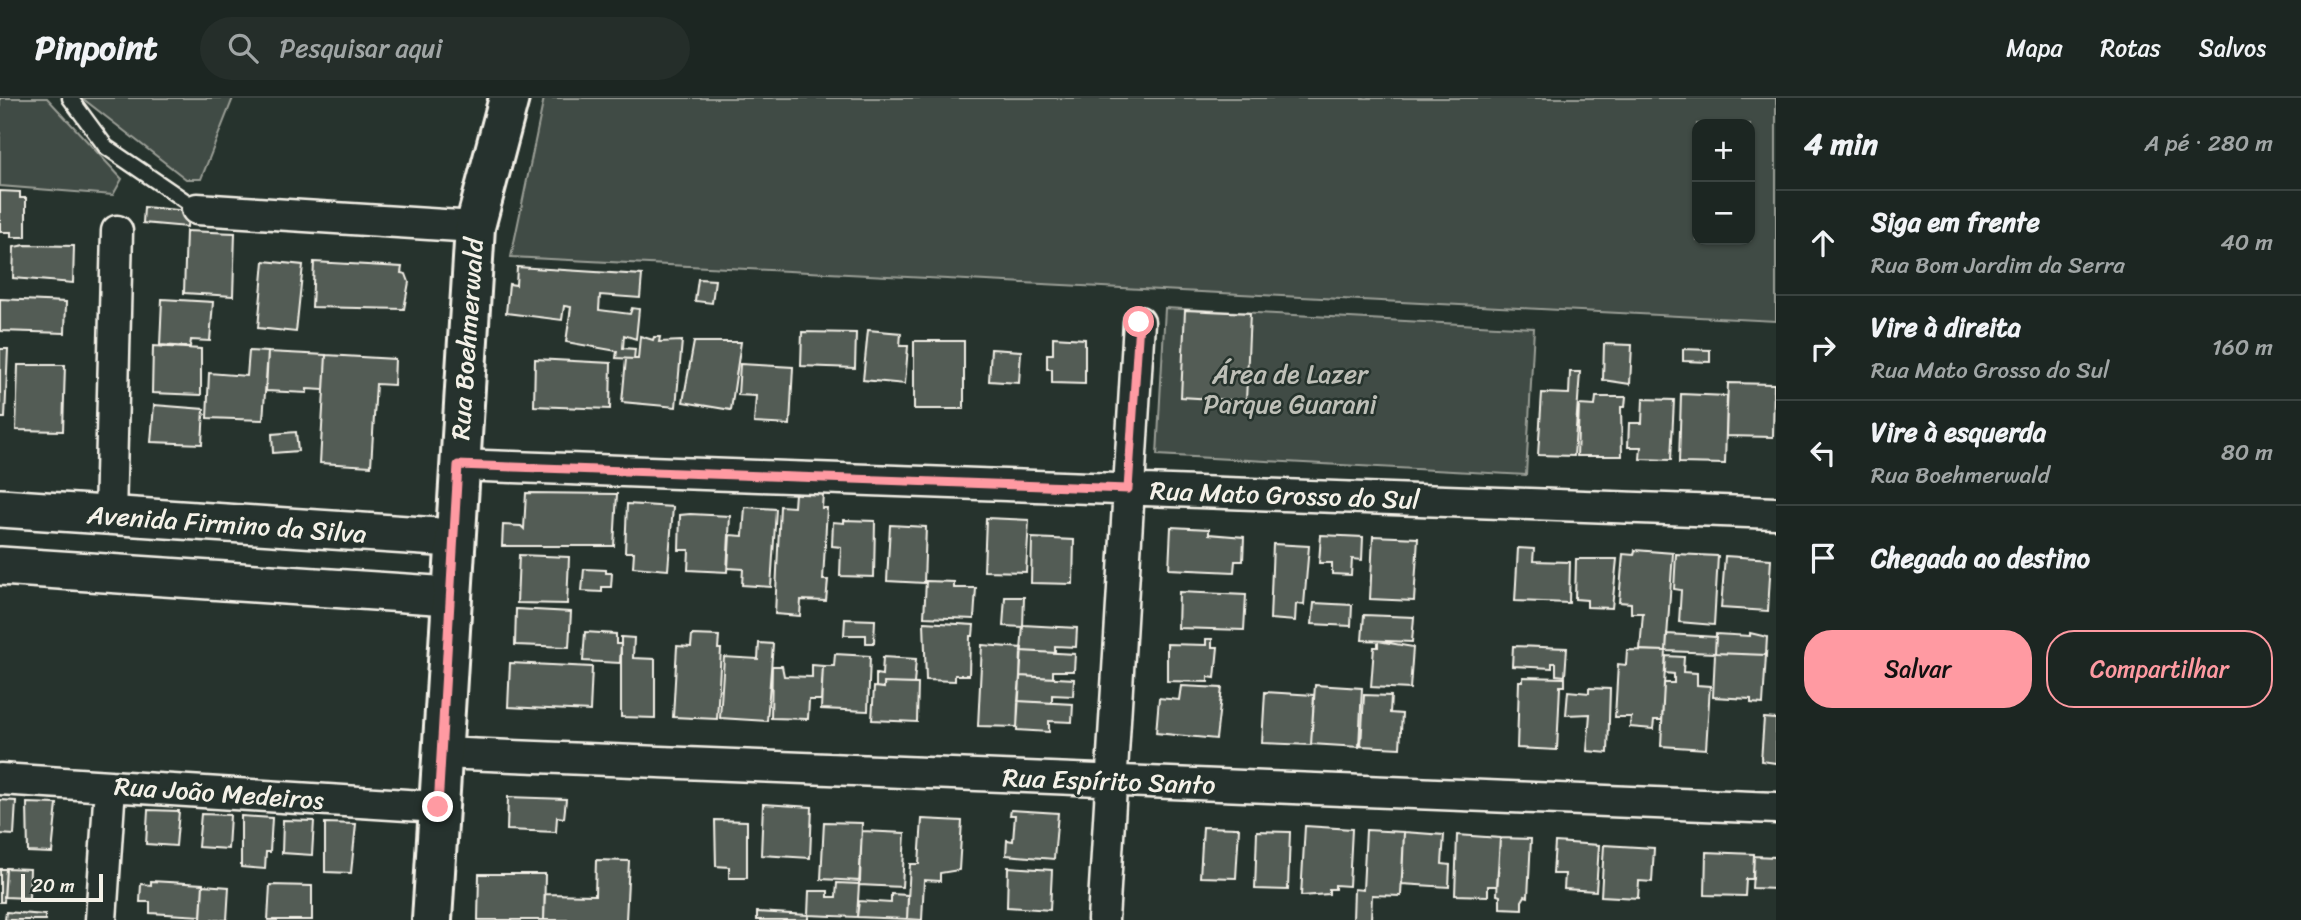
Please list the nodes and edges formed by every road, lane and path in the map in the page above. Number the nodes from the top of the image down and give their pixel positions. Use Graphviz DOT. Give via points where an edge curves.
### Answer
graph roads {
  1 [pos="70,98"];
  2 [pos="509,98"];
  3 [pos="197,209"];
  4 [pos="475,227"];
  5 [pos="117,232"];
  6 [pos="1139,322"];
  7 [pos="458,465"];
  8 [pos="1128,489"];
  9 [pos="0,508"];
  10 [pos="1776,513"];
  11 [pos="110,517"];
  12 [pos="453,538"];
  13 [pos="0,566"];
  14 [pos="450,596"];
  15 [pos="441,753"];
  16 [pos="0,779"];
  17 [pos="1111,781"];
  18 [pos="110,786"];
  19 [pos="438,807"];
  20 [pos="1776,808"];
  21 [pos="101,920"];
  22 [pos="432,920"];
  23 [pos="1103,920"];
  1 -- 3 [label="lane" via="106,147"];
  2 -- 4 [label="main road, Rua Boehmerwald"];
  3 -- 4 [label="street"];
  4 -- 7 [label="main road, Rua Boehmerwald"];
  5 -- 11 [label="street"];
  6 -- 8 [label="street"];
  7 -- 8 [label="street, Rua Mato Grosso do Sul"];
  7 -- 12 [label="main road, Rua Boehmerwald"];
  8 -- 10 [label="street, Rua Mato Grosso do Sul"];
  8 -- 17 [label="street"];
  9 -- 11 [label="street, Avenida Firmino da Silva"];
  11 -- 12 [label="street, Avenida Firmino da Silva"];
  12 -- 14 [label="main road, Rua Boehmerwald"];
  13 -- 14 [label="street"];
  14 -- 15 [label="main road, Rua Boehmerwald"];
  15 -- 17 [label="street, Rua Espírito Santo"];
  15 -- 19 [label="main road, Rua Boehmerwald"];
  16 -- 18 [label="street, Rua João Medeiros"];
  17 -- 20 [label="street, Rua Espírito Santo"];
  17 -- 23 [label="street"];
  18 -- 19 [label="street, Rua João Medeiros"];
  18 -- 21 [label="street"];
  19 -- 22 [label="main road, Rua Boehmerwald"];
}
